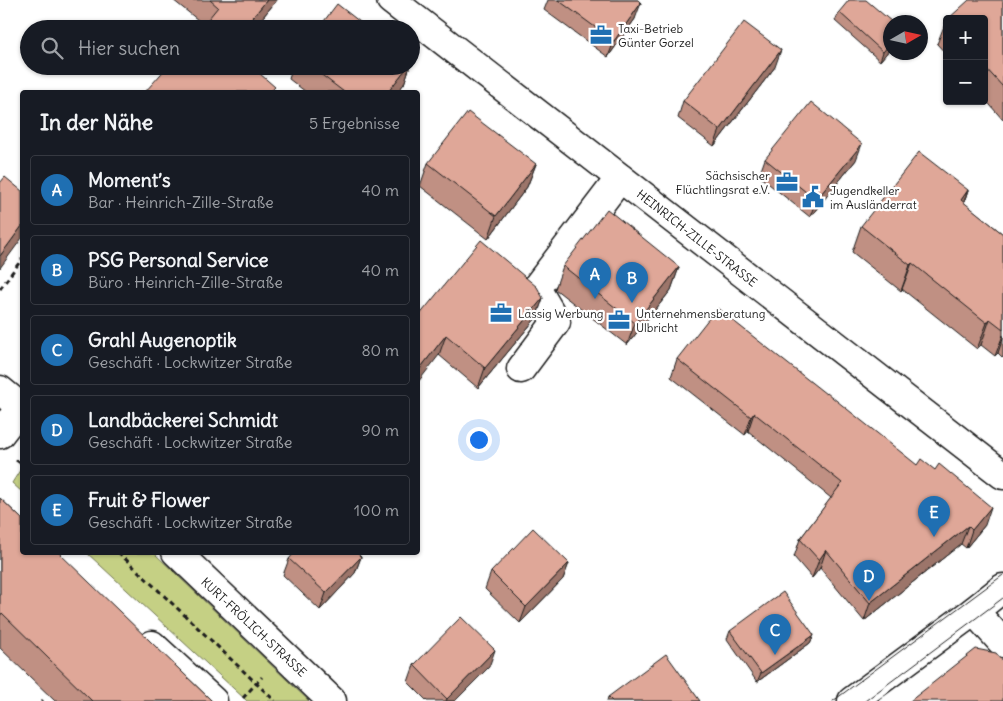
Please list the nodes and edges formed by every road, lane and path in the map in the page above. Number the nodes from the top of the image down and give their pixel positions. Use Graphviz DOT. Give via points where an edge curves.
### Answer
graph roads {
  1 [pos="391,0"];
  2 [pos="417,20"];
  3 [pos="420,23"];
  4 [pos="620,178"];
  5 [pos="20,262"];
  6 [pos="0,289"];
  7 [pos="521,369"];
  8 [pos="14,402"];
  9 [pos="0,434"];
  10 [pos="1003,475"];
  11 [pos="121,555"];
  12 [pos="179,555"];
  13 [pos="1003,588"];
  14 [pos="974,611"];
  15 [pos="133,627"];
  16 [pos="1003,643"];
  17 [pos="214,701"];
  18 [pos="275,701"];
  19 [pos="332,701"];
  20 [pos="852,701"];
  1 -- 2 [label="street, HEINRICH-ZILLE-STRASSE"];
  3 -- 4 [label="street, HEINRICH-ZILLE-STRASSE"];
  4 -- 7 [label="street" via="536,288 556,322"];
  4 -- 10 [label="street, HEINRICH-ZILLE-STRASSE"];
  5 -- 6 [label="path"];
  8 -- 9 [label="street"];
  11 -- 18 [label="path"];
  12 -- 19 [label="street, KURT-FRÖLICH-STRASSE"];
  13 -- 14 [label="street"];
  14 -- 16 [label="street"];
  14 -- 20 [label="street"];
  15 -- 17 [label="street"];
}
